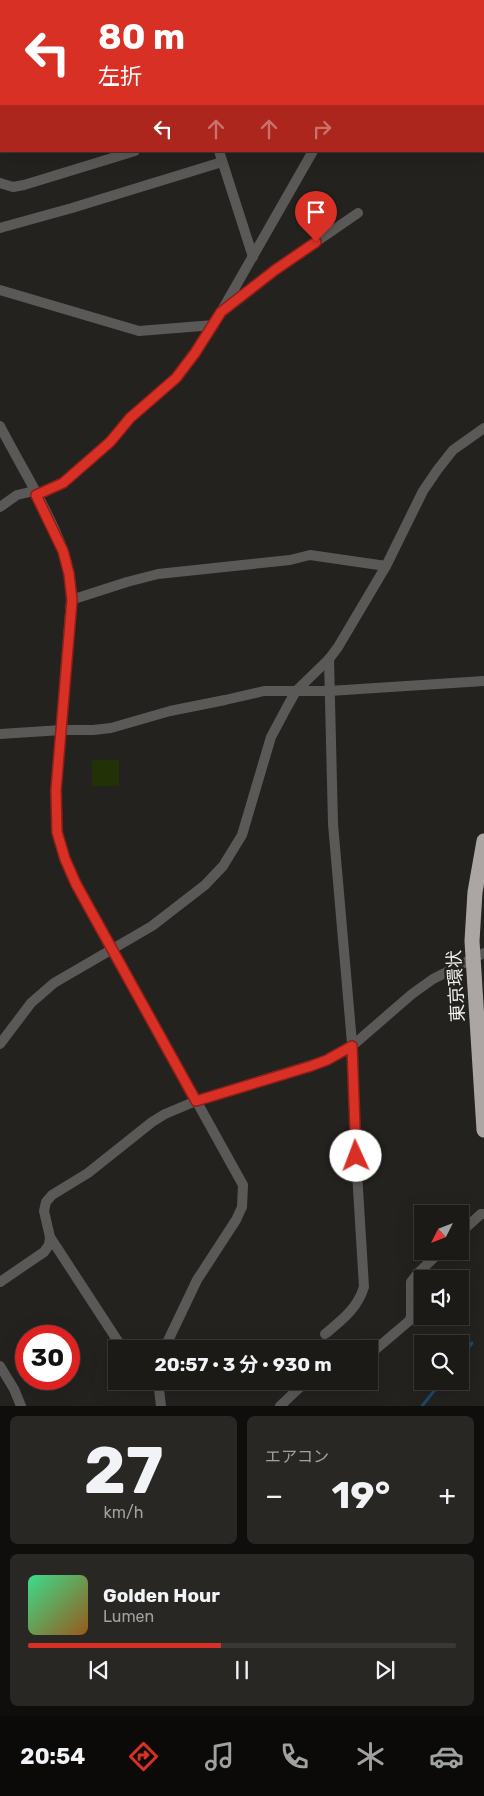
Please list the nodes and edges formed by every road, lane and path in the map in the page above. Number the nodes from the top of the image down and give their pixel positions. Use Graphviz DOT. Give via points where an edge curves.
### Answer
graph roads {
  1 [pos="132,152"];
  2 [pos="219,152"];
  3 [pos="312,152"];
  4 [pos="222,162"];
  5 [pos="0,183"];
  6 [pos="358,213"];
  7 [pos="0,228"];
  8 [pos="253,258"];
  9 [pos="0,290"];
  10 [pos="217,319"];
  11 [pos="0,426"];
  12 [pos="484,428"];
  13 [pos="35,493"];
  14 [pos="0,507"];
  15 [pos="386,566"];
  16 [pos="72,600"];
  17 [pos="329,659"];
  18 [pos="484,681"];
  19 [pos="296,691"];
  20 [pos="329,691"];
  21 [pos="62,730"];
  22 [pos="0,734"];
  23 [pos="484,841"];
  24 [pos="112,950"];
  25 [pos="478,955"];
  26 [pos="0,1044"];
  27 [pos="352,1046"];
  28 [pos="196,1101"];
  29 [pos="484,1130"];
  30 [pos="484,1214"];
  31 [pos="469,1225"];
  32 [pos="50,1237"];
  33 [pos="432,1260"];
  34 [pos="0,1282"];
  35 [pos="325,1334"];
  36 [pos="117,1340"];
  37 [pos="168,1340"];
  38 [pos="378,1347"];
  39 [pos="0,1366"];
  40 [pos="159,1390"];
  41 [pos="298,1390"];
  42 [pos="21,1406"];
  43 [pos="161,1406"];
  44 [pos="280,1406"];
  1 -- 5 [label="street" via="24,185 13,187"];
  2 -- 4 [label="street"];
  3 -- 8 [label="street"];
  4 -- 7 [label="street"];
  4 -- 8 [label="street"];
  6 -- 10 [label="street" via="275,270"];
  8 -- 10 [label="street"];
  9 -- 10 [label="street" via="139,332"];
  10 -- 13 [label="street" via="176,378 130,418 110,442 63,483"];
  11 -- 13 [label="street"];
  12 -- 15 [label="street" via="453,450 438,469 423,491"];
  13 -- 14 [label="street" via="17,495"];
  13 -- 16 [label="street" via="63,551"];
  15 -- 16 [label="street" via="310,555 158,574"];
  15 -- 17 [label="street"];
  16 -- 21 [label="street"];
  17 -- 19 [label="street"];
  17 -- 20 [label="street"];
  18 -- 20 [label="street"];
  19 -- 20 [label="street"];
  19 -- 21 [label="street" via="264,690 112,728"];
  19 -- 24 [label="street" via="271,737 242,835 223,866 205,885 152,926"];
  20 -- 27 [label="street" via="333,824"];
  21 -- 22 [label="street"];
  21 -- 24 [label="street" via="56,790 57,832 76,884"];
  23 -- 25 [label="highway, 東京環状" via="475,892 472,941"];
  24 -- 26 [label="street" via="54,983 31,1003"];
  24 -- 28 [label="street"];
  25 -- 27 [label="street" via="412,994"];
  25 -- 29 [label="highway, 東京環状"];
  27 -- 28 [label="street" via="311,1066"];
  27 -- 35 [label="street" via="364,1287 353,1310"];
  28 -- 32 [label="street" via="152,1122 88,1173 52,1195 44,1211"];
  28 -- 37 [label="street" via="243,1185 242,1207 197,1280"];
  30 -- 31 [label="street"];
  32 -- 34 [label="street" via="44,1252"];
  32 -- 36 [label="street"];
  33 -- 38 [label="street" via="411,1282 409,1321"];
  39 -- 42 [label="street"];
  40 -- 43 [label="street"];
  41 -- 44 [label="street"];
}
